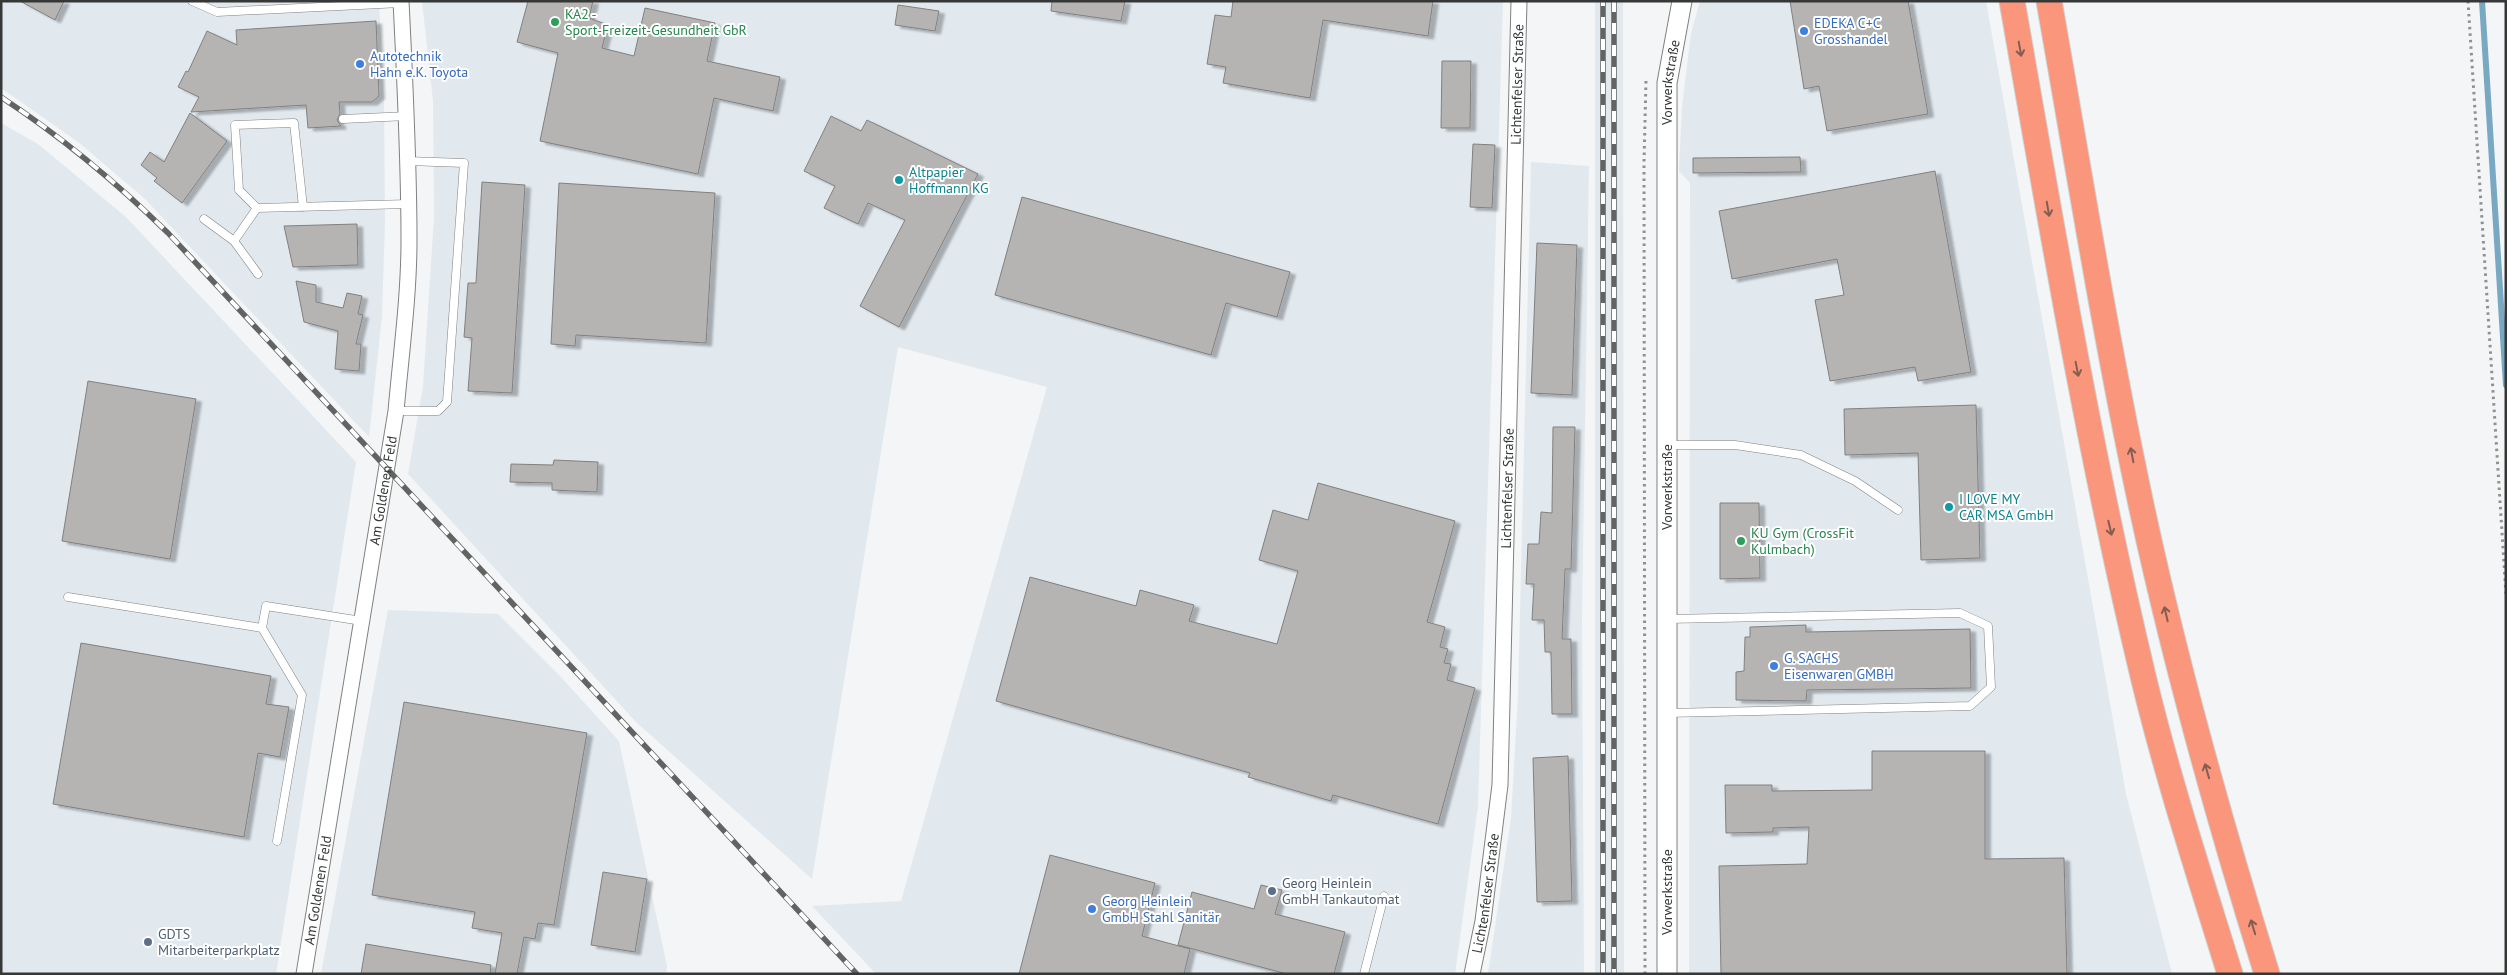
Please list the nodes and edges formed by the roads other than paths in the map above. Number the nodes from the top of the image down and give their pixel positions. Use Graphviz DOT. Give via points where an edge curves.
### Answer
graph roads {
  1 [pos="192,1"];
  2 [pos="1519,1"];
  3 [pos="1682,1"];
  4 [pos="2012,1"];
  5 [pos="2049,1"];
  6 [pos="401,2"];
  7 [pos="346,4"];
  8 [pos="408,116"];
  9 [pos="343,119"];
  10 [pos="407,161"];
  11 [pos="408,204"];
  12 [pos="303,207"];
  13 [pos="256,208"];
  14 [pos="204,219"];
  15 [pos="234,241"];
  16 [pos="258,274"];
  17 [pos="396,411"];
  18 [pos="1667,445"];
  19 [pos="1898,510"];
  20 [pos="68,597"];
  21 [pos="1667,619"];
  22 [pos="362,621"];
  23 [pos="262,628"];
  24 [pos="1667,713"];
  25 [pos="277,841"];
  26 [pos="1384,896"];
  27 [pos="304,974"];
  28 [pos="1364,974"];
  29 [pos="1472,974"];
  30 [pos="1668,974"];
  31 [pos="2230,974"];
  32 [pos="2267,974"];
  1 -- 7 [label="lane" via="217,12"];
  2 -- 29 [label="street, Lichtenfelser Straße" via="1500,785 1483,921"];
  3 -- 18 [label="street, Vorwerkstraße" via="1667,83"];
  4 -- 31 [label="highway, one-way" via="2070,336 2114,550 2145,683"];
  32 -- 5 [label="highway, one-way" via="2183,686 2142,509 2107,332"];
  6 -- 7 [label="lane"];
  6 -- 8 [label="street, Am Goldenen Feld"];
  8 -- 9 [label="lane"];
  8 -- 10 [label="street, Am Goldenen Feld"];
  10 -- 11 [label="street, Am Goldenen Feld"];
  10 -- 17 [label="lane" via="464,163 448,402 438,412"];
  11 -- 12 [label="lane"];
  11 -- 17 [label="street, Am Goldenen Feld" via="405,319"];
  12 -- 13 [label="lane"];
  12 -- 13 [label="lane" via="294,123 235,125 239,190"];
  13 -- 15 [label="lane"];
  14 -- 15 [label="lane"];
  15 -- 16 [label="lane"];
  17 -- 22 [label="street, Am Goldenen Feld"];
  18 -- 19 [label="lane" via="1735,445 1801,455 1855,481"];
  18 -- 21 [label="street, Vorwerkstraße"];
  20 -- 23 [label="lane"];
  21 -- 24 [label="street, Vorwerkstraße"];
  21 -- 24 [label="lane" via="1960,613 1988,626 1991,687 1970,706"];
  22 -- 23 [label="lane" via="266,606"];
  22 -- 27 [label="street, Am Goldenen Feld"];
  23 -- 25 [label="lane" via="302,695"];
  24 -- 30 [label="street, Vorwerkstraße"];
  26 -- 28 [label="lane"];
}
